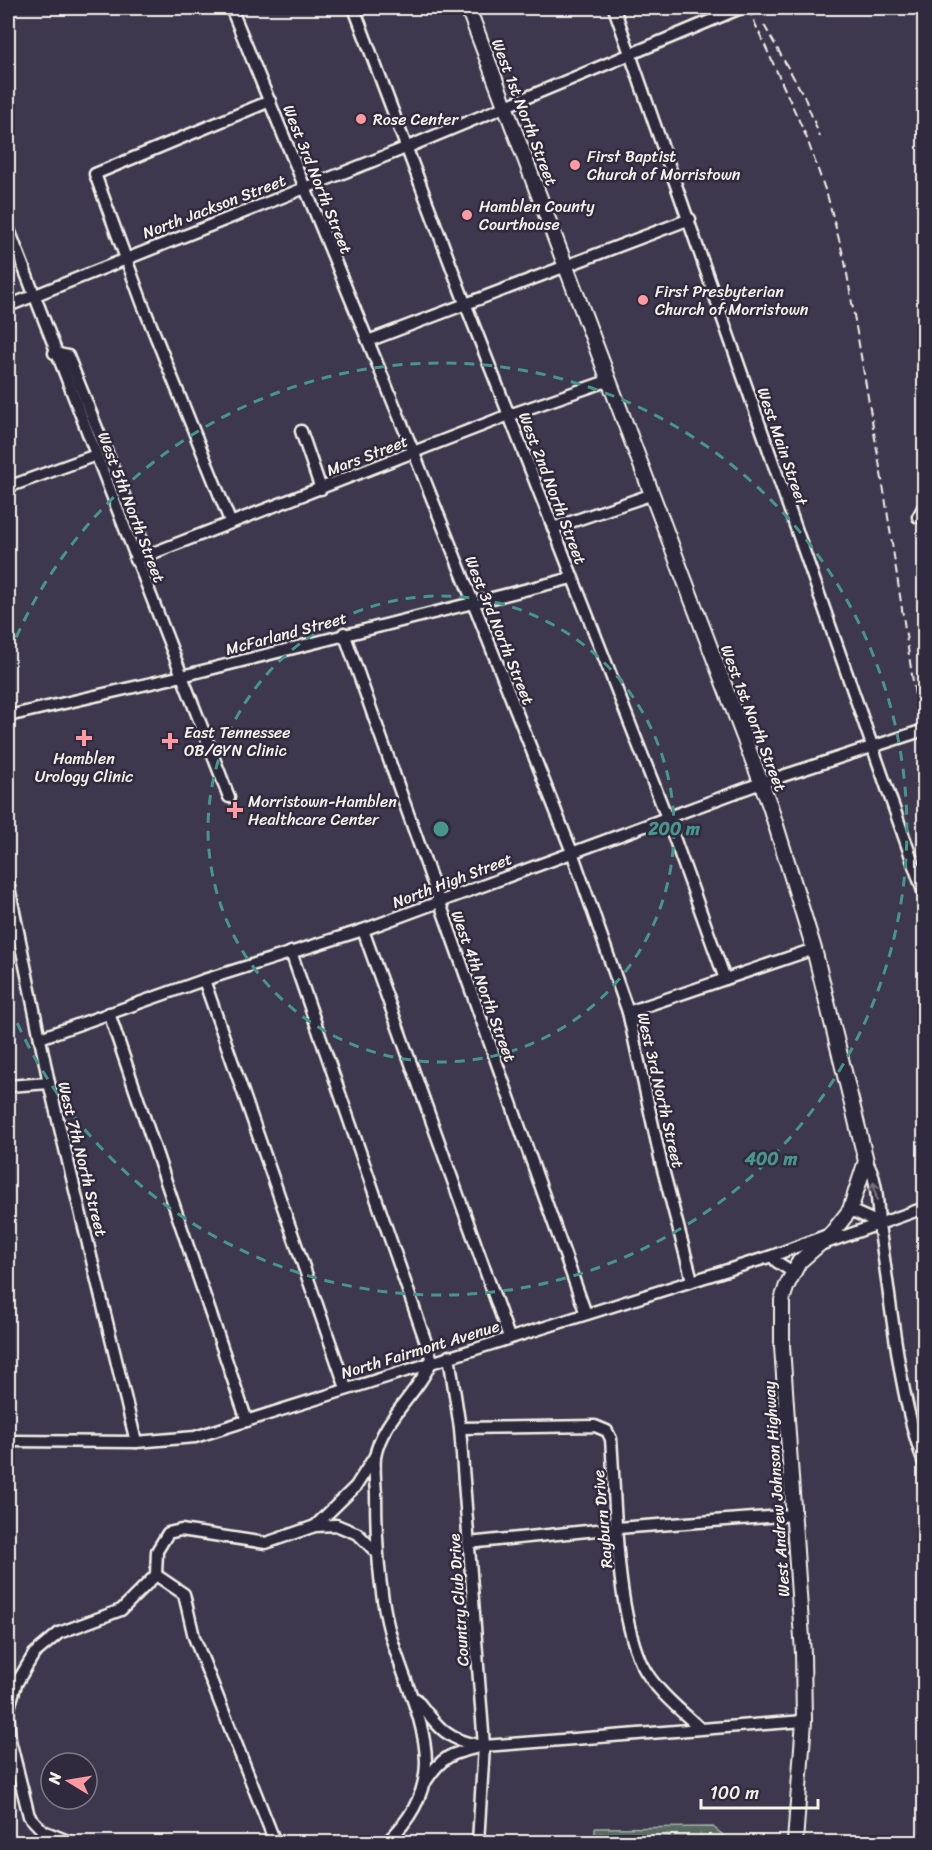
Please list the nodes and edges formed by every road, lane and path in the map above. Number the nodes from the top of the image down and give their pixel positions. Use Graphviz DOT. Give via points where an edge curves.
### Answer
graph roads {
  1 [pos="231,8"];
  2 [pos="354,8"];
  3 [pos="468,8"];
  4 [pos="614,8"];
  5 [pos="741,8"];
  6 [pos="632,52"];
  7 [pos="270,101"];
  8 [pos="504,105"];
  9 [pos="408,147"];
  10 [pos="304,187"];
  11 [pos="690,219"];
  12 [pos="8,227"];
  13 [pos="125,257"];
  14 [pos="566,265"];
  15 [pos="34,295"];
  16 [pos="465,303"];
  17 [pos="8,306"];
  18 [pos="368,341"];
  19 [pos="54,353"];
  20 [pos="610,380"];
  21 [pos="509,415"];
  22 [pos="300,431"];
  23 [pos="414,453"];
  24 [pos="96,455"];
  25 [pos="9,482"];
  26 [pos="321,489"];
  27 [pos="652,494"];
  28 [pos="924,506"];
  29 [pos="918,517"];
  30 [pos="231,521"];
  31 [pos="553,528"];
  32 [pos="148,555"];
  33 [pos="135,560"];
  34 [pos="572,578"];
  35 [pos="473,602"];
  36 [pos="344,633"];
  37 [pos="182,676"];
  38 [pos="8,716"];
  39 [pos="924,730"];
  40 [pos="874,745"];
  41 [pos="761,783"];
  42 [pos="229,797"];
  43 [pos="667,818"];
  44 [pos="572,852"];
  45 [pos="8,882"];
  46 [pos="924,894"];
  47 [pos="438,901"];
  48 [pos="363,930"];
  49 [pos="814,949"];
  50 [pos="291,952"];
  51 [pos="725,979"];
  52 [pos="204,980"];
  53 [pos="628,1012"];
  54 [pos="109,1013"];
  55 [pos="40,1038"];
  56 [pos="48,1083"];
  57 [pos="8,1086"];
  58 [pos="866,1161"];
  59 [pos="924,1208"];
  60 [pos="850,1210"];
  61 [pos="879,1223"];
  62 [pos="832,1233"];
  63 [pos="815,1247"];
  64 [pos="772,1256"];
  65 [pos="793,1272"];
  66 [pos="692,1280"];
  67 [pos="586,1314"];
  68 [pos="509,1337"];
  69 [pos="449,1356"];
  70 [pos="432,1360"];
  71 [pos="346,1388"];
  72 [pos="247,1421"];
  73 [pos="460,1428"];
  74 [pos="8,1441"];
  75 [pos="136,1442"];
  76 [pos="375,1456"];
  77 [pos="924,1463"];
  78 [pos="795,1515"];
  79 [pos="315,1526"];
  80 [pos="617,1528"];
  81 [pos="468,1543"];
  82 [pos="377,1553"];
  83 [pos="156,1575"];
  84 [pos="414,1697"];
  85 [pos="804,1721"];
  86 [pos="700,1728"];
  87 [pos="484,1746"];
  88 [pos="426,1781"];
  89 [pos="70,1842"];
  90 [pos="275,1842"];
  91 [pos="387,1842"];
  92 [pos="478,1842"];
  93 [pos="795,1842"];
  1 -- 7 [label="street, West 3rd North Street"];
  2 -- 9 [label="street, West 2nd North Street"];
  3 -- 8 [label="main road, West 1st North Street"];
  4 -- 6 [label="street, West Main Street"];
  5 -- 6 [label="street, North Jackson Street"];
  6 -- 8 [label="street, North Jackson Street"];
  6 -- 11 [label="street, West Main Street"];
  7 -- 10 [label="street, West 3rd North Street"];
  7 -- 13 [label="street" via="95,174"];
  8 -- 9 [label="street, North Jackson Street"];
  8 -- 14 [label="main road, West 1st North Street"];
  9 -- 10 [label="street, North Jackson Street"];
  9 -- 16 [label="street, West 2nd North Street"];
  10 -- 13 [label="street, North Jackson Street"];
  10 -- 18 [label="street, West 3rd North Street"];
  11 -- 14 [label="street"];
  11 -- 40 [label="street, West Main Street"];
  12 -- 15 [label="street, West 5th North Street"];
  13 -- 15 [label="street, North Jackson Street"];
  13 -- 30 [label="street"];
  14 -- 16 [label="street"];
  14 -- 20 [label="main road, West 1st North Street"];
  15 -- 17 [label="street, North Jackson Street"];
  15 -- 19 [label="street, West 5th North Street"];
  16 -- 18 [label="street"];
  16 -- 21 [label="street, West 2nd North Street"];
  18 -- 23 [label="street, West 3rd North Street"];
  19 -- 24 [label="street, West 5th North Street"];
  19 -- 32 [label="street" via="69,356"];
  20 -- 21 [label="street, Mars Street"];
  20 -- 27 [label="main road, West 1st North Street"];
  21 -- 23 [label="street, Mars Street"];
  21 -- 31 [label="street, West 2nd North Street"];
  22 -- 26 [label="street"];
  23 -- 26 [label="street, Mars Street"];
  23 -- 35 [label="street, West 3rd North Street"];
  24 -- 25 [label="street"];
  24 -- 33 [label="street, West 5th North Street"];
  26 -- 30 [label="street, Mars Street"];
  27 -- 31 [label="street"];
  27 -- 41 [label="main road, West 1st North Street"];
  28 -- 29 [label="street"];
  30 -- 32 [label="street, Mars Street"];
  31 -- 34 [label="street, West 2nd North Street"];
  32 -- 33 [label="street, Mars Street"];
  33 -- 37 [label="street, West 5th North Street"];
  34 -- 35 [label="street, McFarland Street"];
  34 -- 43 [label="street, West 2nd North Street"];
  35 -- 36 [label="street, McFarland Street"];
  35 -- 44 [label="street, West 3rd North Street"];
  36 -- 37 [label="street, McFarland Street"];
  36 -- 47 [label="street, West 4th North Street"];
  37 -- 38 [label="street, McFarland Street"];
  37 -- 42 [label="street, West 5th North Street"];
  39 -- 40 [label="street, North High Street"];
  40 -- 41 [label="street, North High Street"];
  40 -- 46 [label="street, West Main Street"];
  41 -- 43 [label="street, North High Street"];
  41 -- 49 [label="main road, West 1st North Street"];
  43 -- 44 [label="street, North High Street"];
  43 -- 51 [label="street, West 2nd North Street"];
  44 -- 47 [label="street, North High Street"];
  44 -- 53 [label="street, West 3rd North Street"];
  45 -- 55 [label="street, West 7th North Street"];
  47 -- 48 [label="street, North High Street"];
  47 -- 67 [label="street, West 4th North Street"];
  48 -- 50 [label="street, North High Street"];
  48 -- 68 [label="street"];
  49 -- 51 [label="street"];
  49 -- 58 [label="main road, West 1st North Street"];
  50 -- 52 [label="street, North High Street"];
  50 -- 70 [label="street"];
  51 -- 53 [label="street"];
  52 -- 54 [label="street, North High Street"];
  52 -- 71 [label="street"];
  53 -- 66 [label="street, West 3rd North Street"];
  54 -- 55 [label="street, North High Street"];
  54 -- 72 [label="street"];
  55 -- 56 [label="street, West 7th North Street"];
  56 -- 57 [label="street"];
  56 -- 75 [label="street, West 7th North Street"];
  58 -- 60 [label="main road, West Andrew Johnson Highway"];
  61 -- 58 [label="street, West 1st North Street, one-way"];
  59 -- 61 [label="street"];
  60 -- 61 [label="street"];
  60 -- 62 [label="main road, West Andrew Johnson Highway"];
  61 -- 63 [label="street"];
  61 -- 77 [label="street, West 1st North Street" via="911,1428"];
  62 -- 63 [label="main road, West Andrew Johnson Highway"];
  62 -- 64 [label="street, North Fairmont Avenue"];
  63 -- 65 [label="main road, West Andrew Johnson Highway"];
  64 -- 65 [label="street"];
  64 -- 66 [label="street, North Fairmont Avenue"];
  65 -- 78 [label="main road, West Andrew Johnson Highway" via="782,1300 781,1324"];
  66 -- 67 [label="street, North Fairmont Avenue"];
  67 -- 68 [label="street, North Fairmont Avenue"];
  68 -- 69 [label="street, North Fairmont Avenue"];
  69 -- 70 [label="street, North Fairmont Avenue"];
  69 -- 73 [label="street, Country Club Drive"];
  70 -- 71 [label="street, North Fairmont Avenue"];
  70 -- 76 [label="street" via="426,1376 394,1414"];
  71 -- 72 [label="street, North Fairmont Avenue"];
  72 -- 75 [label="street, North Fairmont Avenue" via="195,1437"];
  73 -- 80 [label="street, Rayburn Drive" via="595,1426 607,1431 611,1439"];
  73 -- 81 [label="street, Country Club Drive"];
  74 -- 75 [label="street, North Fairmont Avenue"];
  76 -- 79 [label="street" via="356,1486"];
  76 -- 82 [label="street"];
  78 -- 80 [label="street"];
  78 -- 85 [label="main road, West Andrew Johnson Highway"];
  79 -- 82 [label="street" via="336,1525 358,1534"];
  79 -- 83 [label="street" via="266,1543 181,1530 168,1533 158,1551"];
  80 -- 81 [label="street"];
  80 -- 86 [label="street, Rayburn Drive" via="627,1618 642,1665 671,1702"];
  81 -- 87 [label="street, Country Club Drive"];
  82 -- 84 [label="street" via="390,1632"];
  83 -- 89 [label="street" via="122,1610 58,1633 34,1654 16,1684 8,1711 10,1740 29,1816 43,1832"];
  83 -- 90 [label="street" via="184,1594 194,1637"];
  84 -- 87 [label="street" via="443,1732 459,1742"];
  84 -- 88 [label="street"];
  85 -- 86 [label="street"];
  85 -- 93 [label="main road, West Andrew Johnson Highway"];
  86 -- 87 [label="street"];
  87 -- 88 [label="street" via="452,1753 437,1763"];
  87 -- 92 [label="street, Country Club Drive"];
  88 -- 91 [label="street" via="420,1802"];
}
